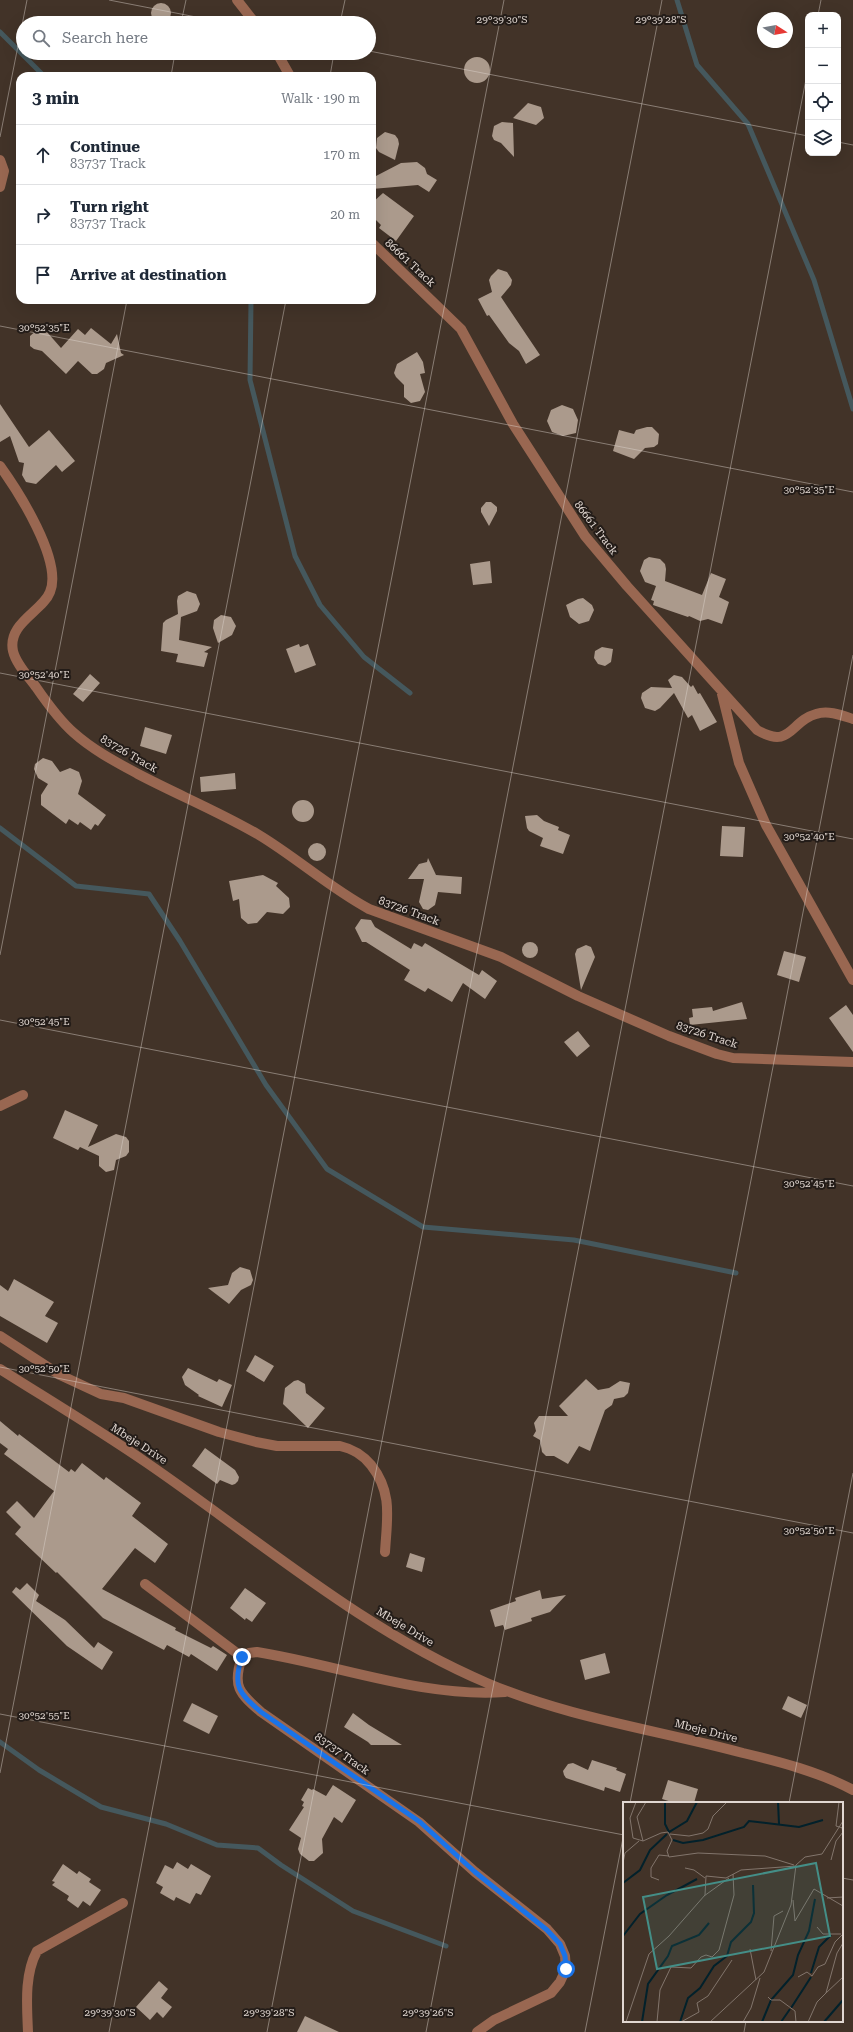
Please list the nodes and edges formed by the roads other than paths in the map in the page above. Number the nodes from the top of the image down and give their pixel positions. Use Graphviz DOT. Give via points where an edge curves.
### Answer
graph roads {
  1 [pos="237,0"];
  2 [pos="250,16"];
  3 [pos="281,60"];
  4 [pos="288,72"];
  5 [pos="0,160"];
  6 [pos="0,187"];
  7 [pos="376,247"];
  8 [pos="0,466"];
  9 [pos="721,692"];
  10 [pos="853,718"];
  11 [pos="853,980"];
  12 [pos="853,1062"];
  13 [pos="23,1095"];
  14 [pos="0,1106"];
  15 [pos="0,1336"];
  16 [pos="0,1369"];
  17 [pos="385,1552"];
  18 [pos="145,1584"];
  19 [pos="242,1657"];
  20 [pos="507,1691"];
  21 [pos="853,1790"];
  22 [pos="123,1903"];
  23 [pos="28,2032"];
  24 [pos="477,2032"];
  1 -- 2 [label="street"];
  3 -- 4 [label="street"];
  5 -- 6 [label="street" via="4,171"];
  7 -- 9 [label="street, 86661 Track" via="461,329 513,424 585,536"];
  8 -- 12 [label="street, 83726 Track" via="18,490 39,531 53,576 50,594 27,616 14,638 13,650 16,660 61,720 88,744 113,761 260,836 369,909 501,958 578,996 669,1036 733,1058"];
  9 -- 10 [label="street, 86661 Track" via="757,730 777,738 815,714 827,712"];
  9 -- 11 [label="street" via="739,764 766,825"];
  13 -- 14 [label="street"];
  15 -- 17 [label="street" via="60,1375 101,1394 124,1398 219,1432 277,1446 350,1448 358,1453 384,1485 387,1516"];
  16 -- 20 [label="street, Mbeje Drive" via="146,1462 367,1618 460,1672"];
  18 -- 19 [label="street"];
  19 -- 20 [label="street" via="249,1653 271,1654 462,1693"];
  19 -- 24 [label="street, 83737 Track" via="237,1681 239,1690 261,1712 420,1822 475,1872 547,1930 560,1944 565,1956 566,1969 551,1993 494,2020"];
  20 -- 21 [label="street, Mbeje Drive" via="554,1708 786,1764 821,1775"];
  22 -- 23 [label="street" via="37,1951 29,1978"];
}
